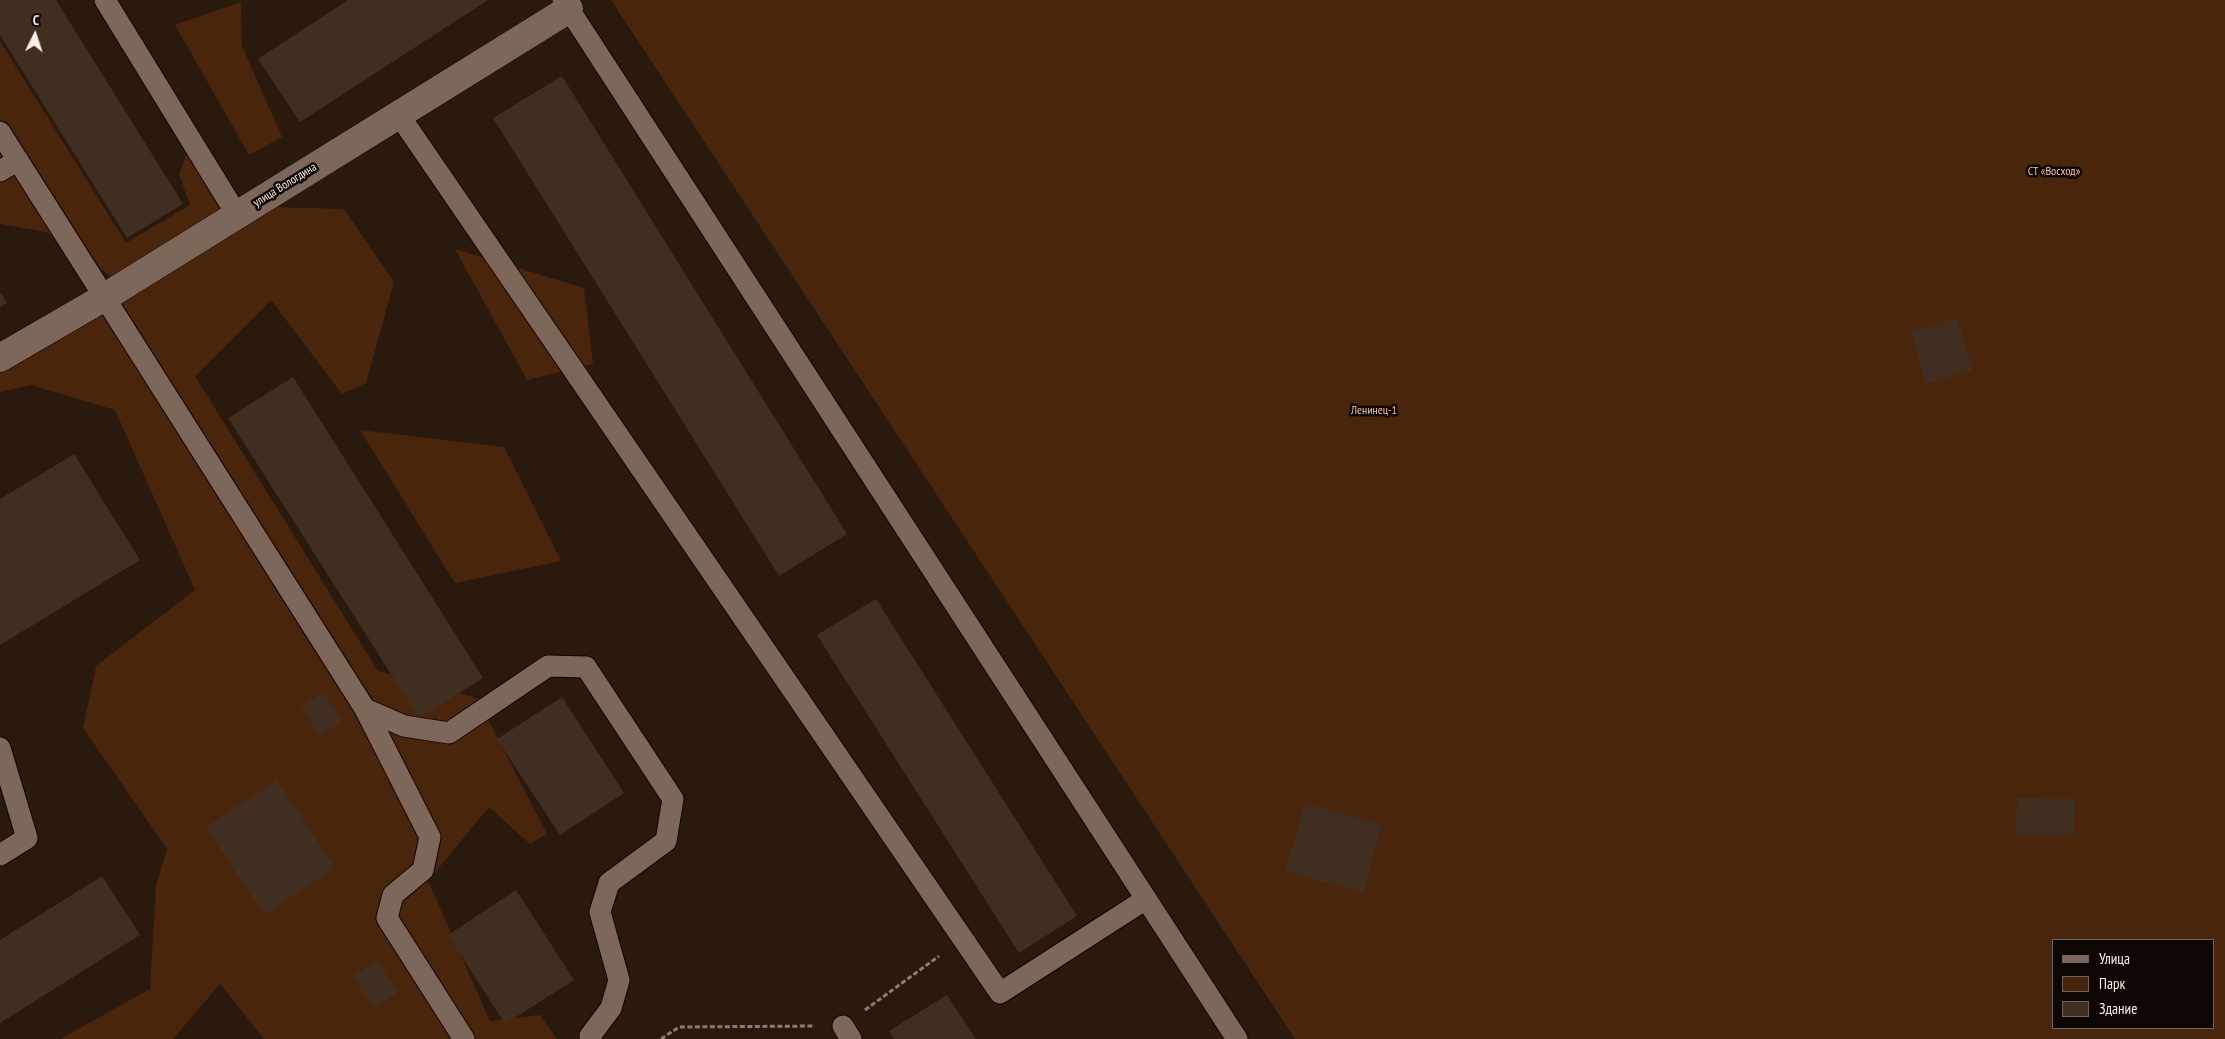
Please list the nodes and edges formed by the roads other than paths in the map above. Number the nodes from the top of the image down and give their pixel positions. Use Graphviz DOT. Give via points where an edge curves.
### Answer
graph roads {
  1 [pos="105,0"];
  2 [pos="566,5"];
  3 [pos="399,115"];
  4 [pos="0,132"];
  5 [pos="18,160"];
  6 [pos="0,171"];
  7 [pos="237,215"];
  8 [pos="106,297"];
  9 [pos="0,358"];
  10 [pos="365,709"];
  11 [pos="0,748"];
  12 [pos="0,855"];
  13 [pos="1146,899"];
  14 [pos="587,1038"];
  15 [pos="464,1039"];
  16 [pos="1237,1039"];
  1 -- 7 [label="lane"];
  2 -- 3 [label="street, улица Вологдина"];
  2 -- 13 [label="lane"];
  3 -- 7 [label="street, улица Вологдина"];
  3 -- 13 [label="lane" via="1000,993"];
  4 -- 5 [label="lane"];
  5 -- 6 [label="lane"];
  5 -- 8 [label="lane"];
  7 -- 8 [label="street, улица Вологдина"];
  8 -- 9 [label="street, улица Вологдина"];
  8 -- 10 [label="lane"];
  10 -- 14 [label="lane" via="404,726 449,733 548,666 586,667 673,799 666,841 609,883 600,912 619,980 611,1008"];
  10 -- 15 [label="lane" via="430,836 422,870 393,895 387,918"];
  11 -- 12 [label="lane" via="27,838"];
  13 -- 16 [label="lane"];
}
